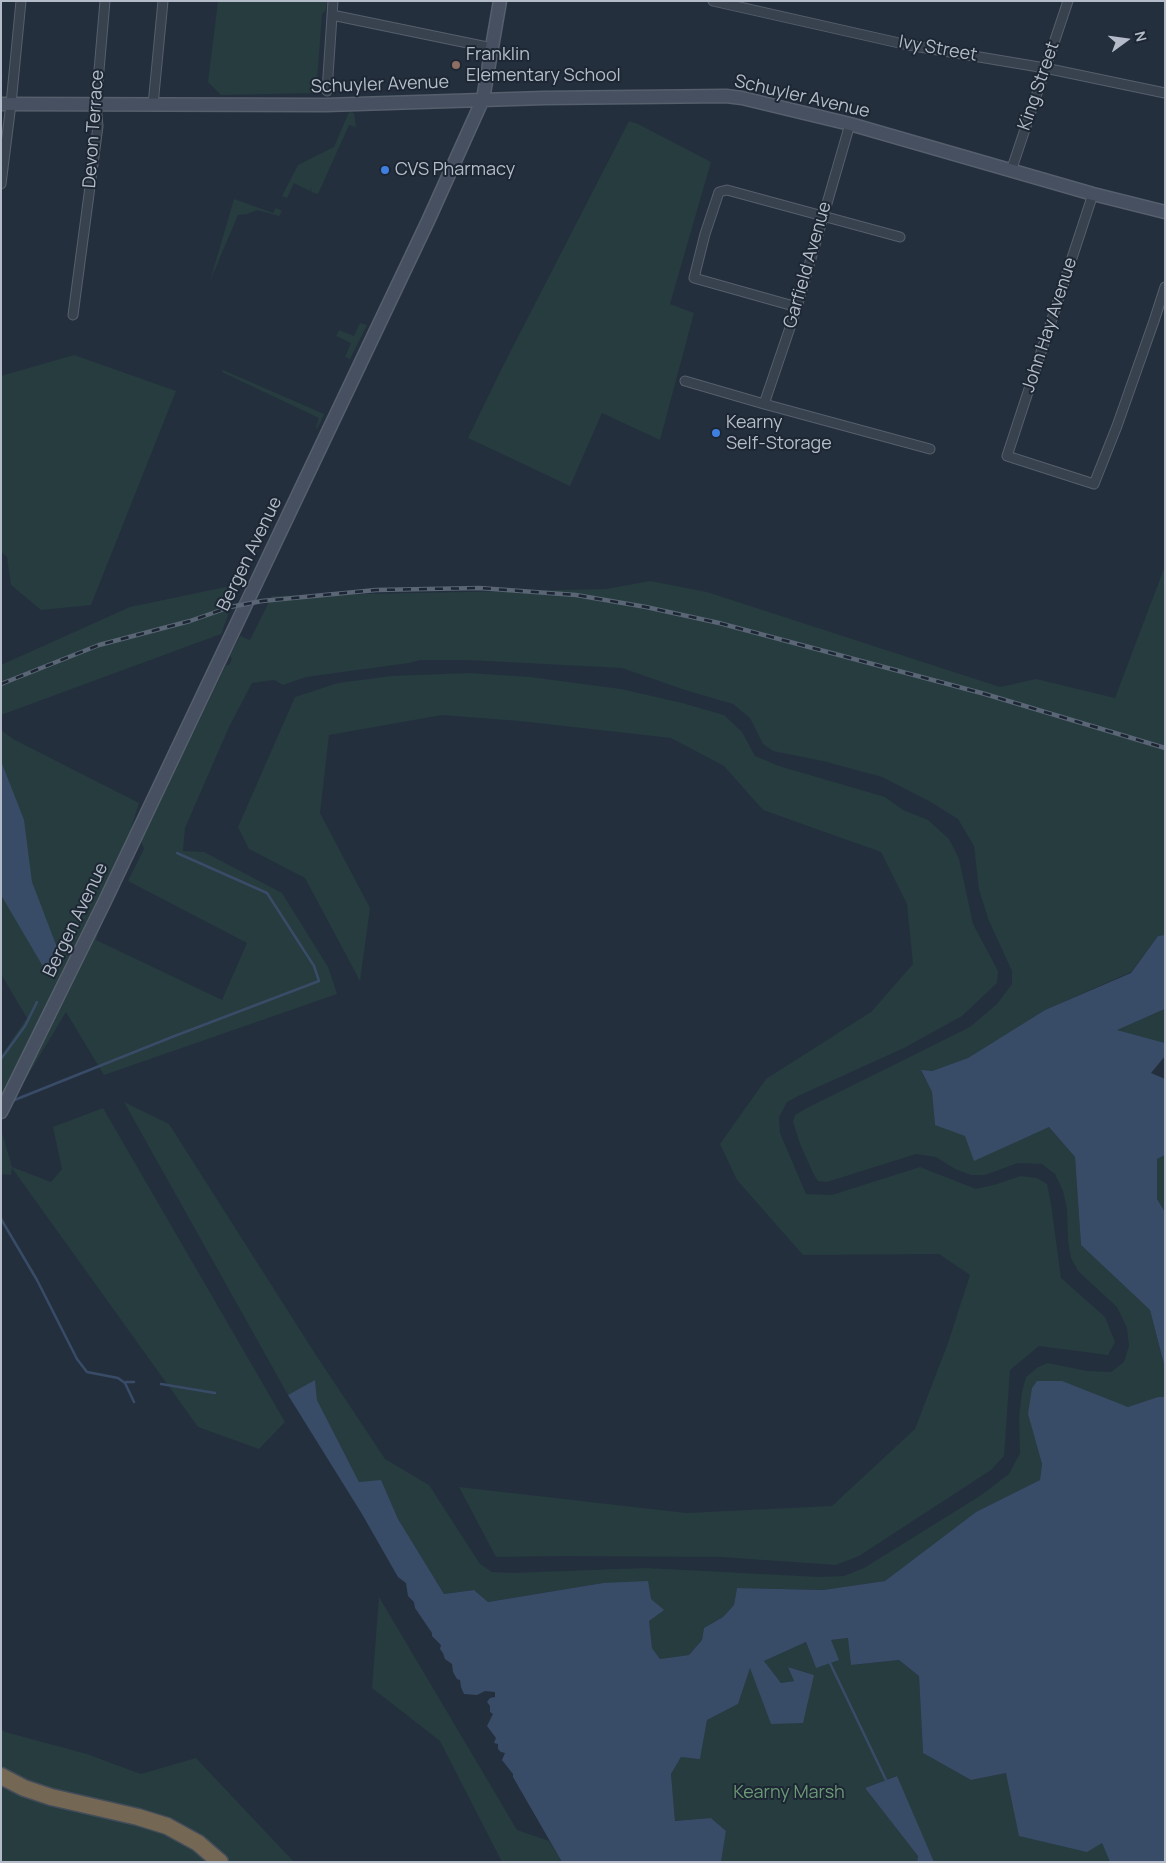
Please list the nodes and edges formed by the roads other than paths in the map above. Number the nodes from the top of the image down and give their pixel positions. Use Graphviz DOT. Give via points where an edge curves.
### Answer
graph roads {
  1 [pos="21,1"];
  2 [pos="105,1"];
  3 [pos="164,1"];
  4 [pos="333,1"];
  5 [pos="500,1"];
  6 [pos="712,1"];
  7 [pos="1068,1"];
  8 [pos="332,15"];
  9 [pos="492,48"];
  10 [pos="1045,68"];
  11 [pos="327,91"];
  12 [pos="1165,93"];
  13 [pos="483,99"];
  14 [pos="6,104"];
  15 [pos="96,105"];
  16 [pos="153,106"];
  17 [pos="850,124"];
  18 [pos="1011,171"];
  19 [pos="1,184"];
  20 [pos="1093,194"];
  21 [pos="1165,212"];
  22 [pos="822,217"];
  23 [pos="900,237"];
  24 [pos="1165,287"];
  25 [pos="798,308"];
  26 [pos="73,315"];
  27 [pos="685,381"];
  28 [pos="764,404"];
  29 [pos="930,449"];
  30 [pos="1,1112"];
  31 [pos="1,1776"];
  32 [pos="220,1862"];
  1 -- 14 [label="street"];
  2 -- 15 [label="street, Devon Terrace"];
  3 -- 16 [label="street"];
  4 -- 8 [label="street"];
  5 -- 9 [label="street, Bergen Avenue"];
  6 -- 10 [label="street, Ivy Street" via="908,44"];
  7 -- 10 [label="street, King Street"];
  8 -- 9 [label="street"];
  8 -- 11 [label="street"];
  9 -- 13 [label="street, Bergen Avenue"];
  10 -- 12 [label="street, Ivy Street"];
  10 -- 18 [label="street, King Street"];
  13 -- 16 [label="street, Schuyler Avenue" via="326,105"];
  13 -- 17 [label="street, Schuyler Avenue" via="726,96 756,100"];
  13 -- 30 [label="street, Bergen Avenue" via="327,436"];
  14 -- 15 [label="street, Schuyler Avenue"];
  14 -- 19 [label="street"];
  15 -- 16 [label="street, Schuyler Avenue"];
  15 -- 26 [label="street, Devon Terrace" via="98,126"];
  17 -- 18 [label="street, Schuyler Avenue"];
  17 -- 22 [label="street, Garfield Avenue"];
  18 -- 20 [label="street, Schuyler Avenue"];
  20 -- 21 [label="street, Schuyler Avenue"];
  20 -- 24 [label="street, John Hay Avenue" via="1007,456 1094,484"];
  22 -- 23 [label="street"];
  22 -- 25 [label="street, Garfield Avenue"];
  22 -- 25 [label="street" via="727,190 719,192 705,234 694,278"];
  25 -- 28 [label="street, Garfield Avenue"];
  27 -- 28 [label="street"];
  28 -- 29 [label="street"];
  31 -- 32 [label="highway" via="51,1797 168,1826 198,1843"];
}
